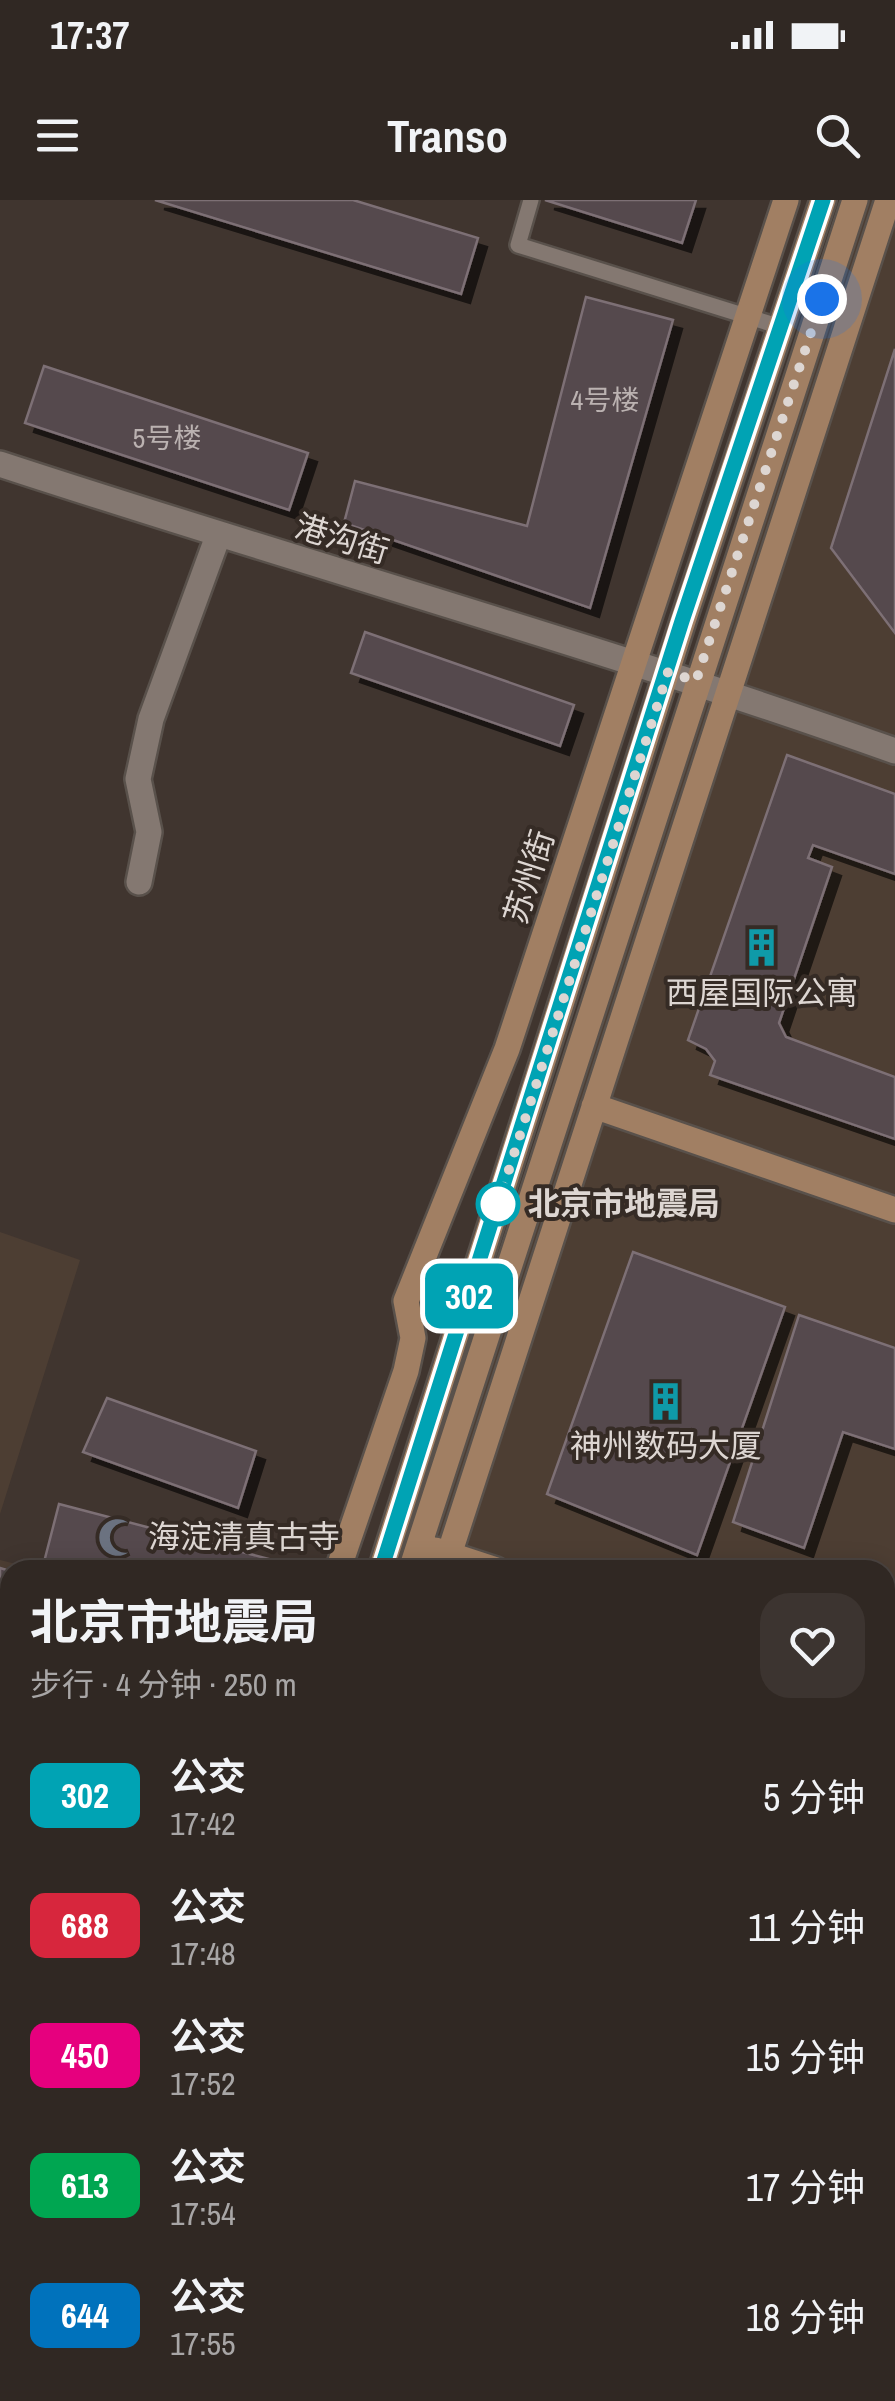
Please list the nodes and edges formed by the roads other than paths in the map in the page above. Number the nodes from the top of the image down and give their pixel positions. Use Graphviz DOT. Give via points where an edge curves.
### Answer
graph roads {
  1 [pos="531,200"];
  2 [pos="786,200"];
  3 [pos="823,200"];
  4 [pos="855,200"];
  5 [pos="888,200"];
  6 [pos="748,316"];
  7 [pos="781,327"];
  8 [pos="0,464"];
  9 [pos="218,536"];
  10 [pos="635,661"];
  11 [pos="668,672"];
  12 [pos="696,681"];
  13 [pos="729,692"];
  14 [pos="895,751"];
  15 [pos="139,882"];
  16 [pos="594,1106"];
  17 [pos="895,1210"];
  18 [pos="392,1535"];
  19 [pos="420,1545"];
  20 [pos="341,1560"];
  21 [pos="385,1560"];
  22 [pos="415,1560"];
  23 [pos="444,1560"];
  24 [pos="448,1560"];
  1 -- 6 [label="lane" via="518,246"];
  2 -- 6 [label="main road, 苏州街"];
  3 -- 7 [label="main road"];
  4 -- 12 [label="main road"];
  5 -- 13 [label="main road"];
  6 -- 7 [label="lane"];
  6 -- 10 [label="main road, 苏州街"];
  7 -- 11 [label="main road"];
  8 -- 9 [label="street, 港沟街"];
  9 -- 10 [label="street, 港沟街"];
  9 -- 15 [label="street" via="151,719 138,779 149,832"];
  10 -- 11 [label="street, 港沟街"];
  10 -- 20 [label="main road, 苏州街" via="507,1049 406,1301 414,1338 406,1371"];
  11 -- 12 [label="street, 港沟街"];
  11 -- 18 [label="main road"];
  12 -- 13 [label="street, 港沟街"];
  12 -- 19 [label="main road"];
  13 -- 14 [label="street, 港沟街"];
  13 -- 16 [label="main road"];
  16 -- 17 [label="main road"];
  16 -- 24 [label="main road"];
  18 -- 19 [label="main road"];
  18 -- 21 [label="main road"];
  19 -- 22 [label="main road"];
  19 -- 23 [label="main road"];
}
